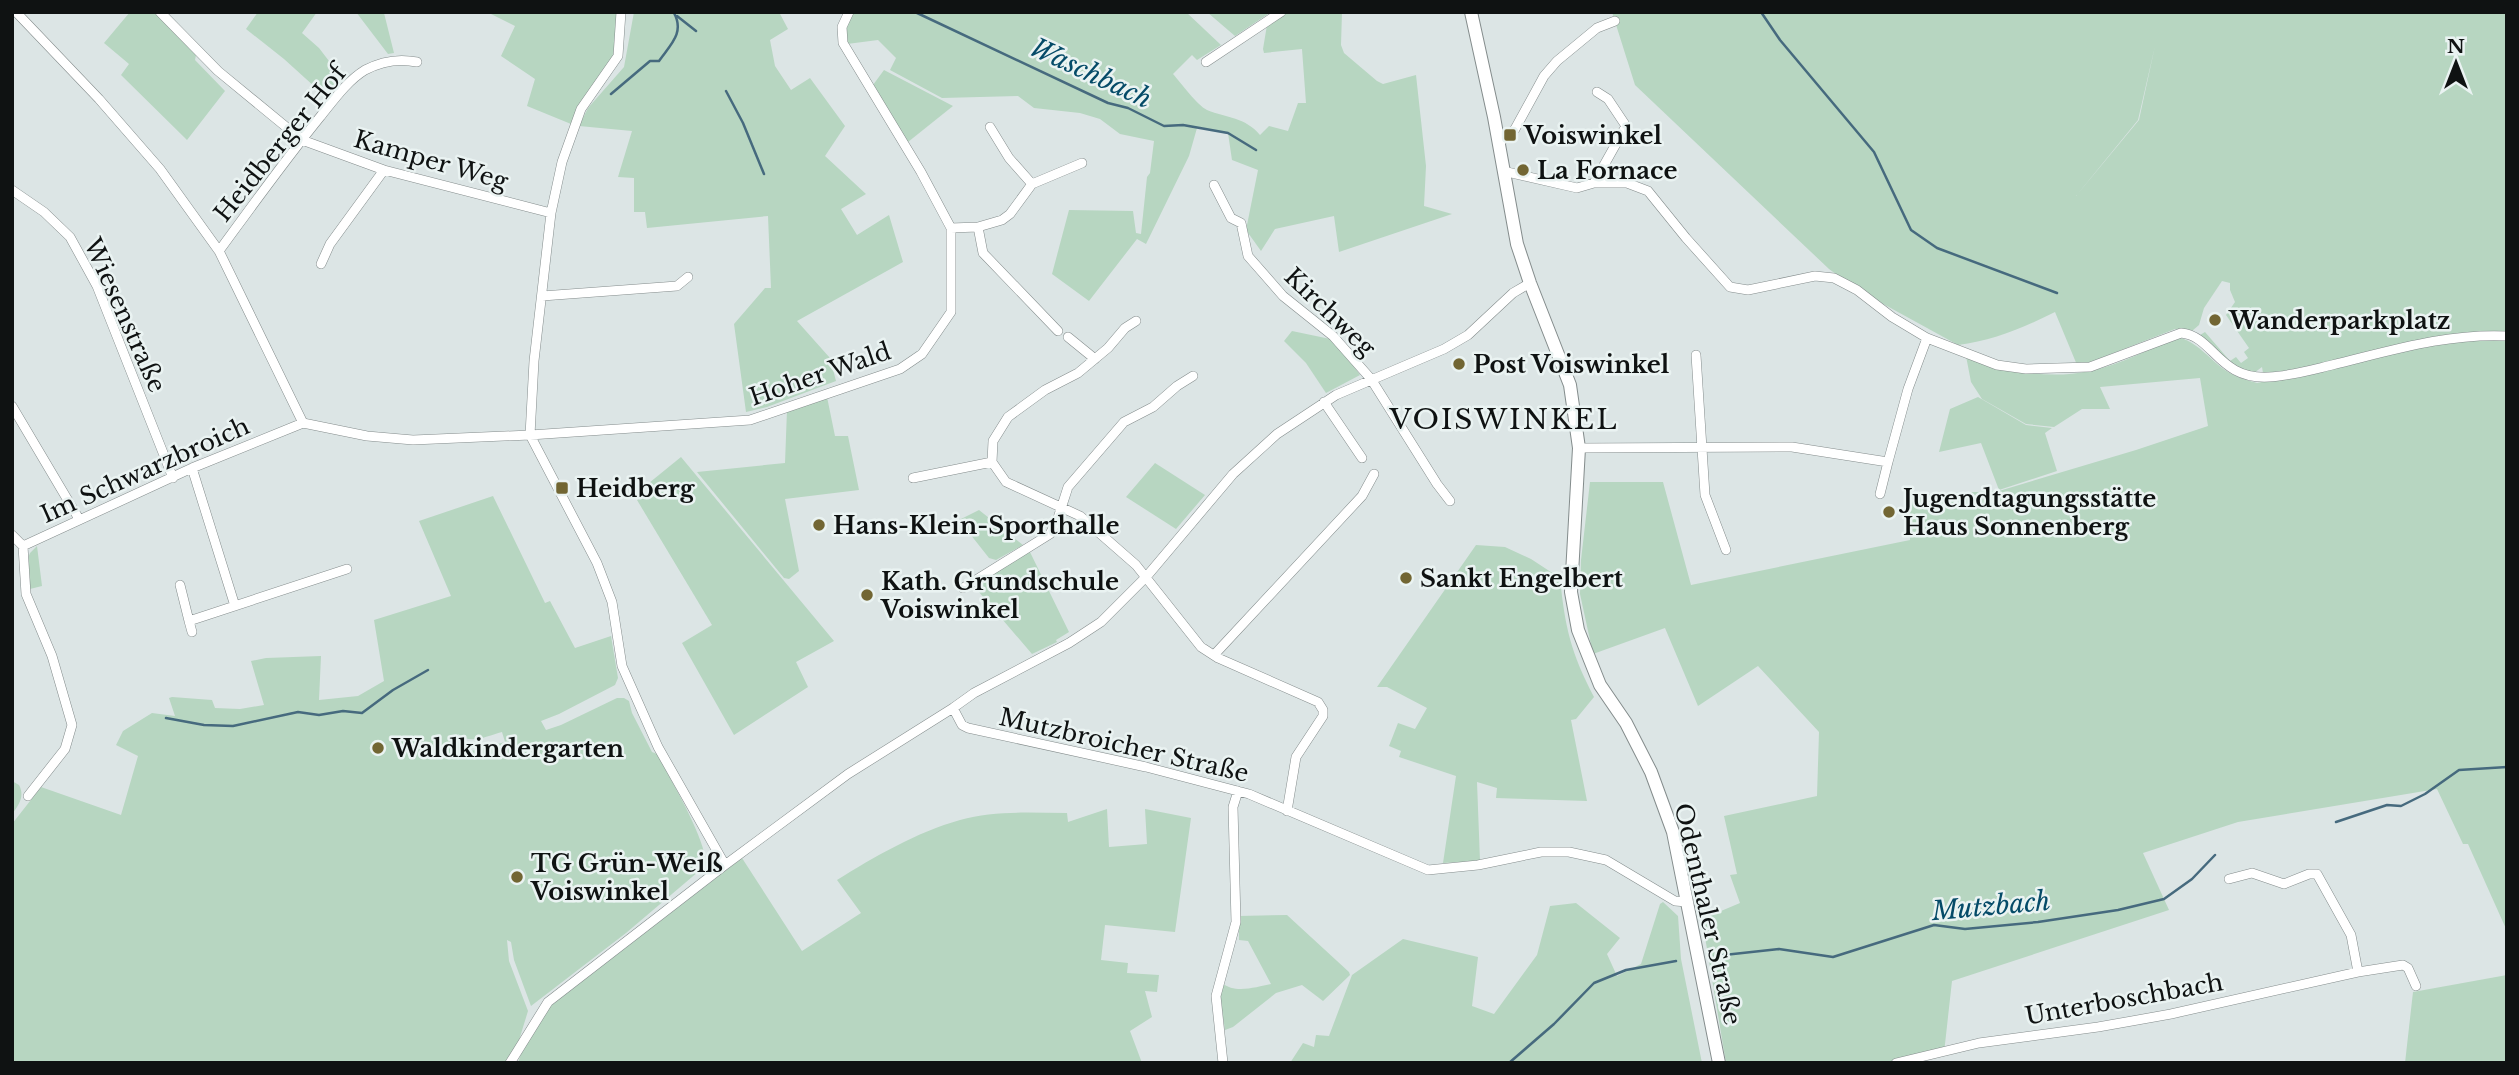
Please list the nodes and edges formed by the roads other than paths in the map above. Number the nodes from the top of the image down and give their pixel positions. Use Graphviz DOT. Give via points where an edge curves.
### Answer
graph roads {
  1 [pos="16,12"];
  2 [pos="160,12"];
  3 [pos="621,12"];
  4 [pos="849,12"];
  5 [pos="1281,12"];
  6 [pos="1471,12"];
  7 [pos="1615,20"];
  8 [pos="417,62"];
  9 [pos="1206,62"];
  10 [pos="1597,92"];
  11 [pos="990,127"];
  12 [pos="302,139"];
  13 [pos="1499,143"];
  14 [pos="1082,163"];
  15 [pos="384,170"];
  16 [pos="1503,171"];
  17 [pos="1594,183"];
  18 [pos="1032,184"];
  19 [pos="1214,186"];
  20 [pos="12,190"];
  21 [pos="551,213"];
  22 [pos="978,227"];
  23 [pos="951,228"];
  24 [pos="219,251"];
  25 [pos="321,264"];
  26 [pos="688,277"];
  27 [pos="1530,283"];
  28 [pos="542,296"];
  29 [pos="1136,321"];
  30 [pos="1058,331"];
  31 [pos="2507,336"];
  32 [pos="1068,337"];
  33 [pos="1927,338"];
  34 [pos="1696,355"];
  35 [pos="1094,359"];
  36 [pos="1193,376"];
  37 [pos="1371,379"];
  38 [pos="1324,402"];
  39 [pos="12,406"];
  40 [pos="303,423"];
  41 [pos="530,435"];
  42 [pos="1578,448"];
  43 [pos="1703,448"];
  44 [pos="1362,458"];
  45 [pos="992,462"];
  46 [pos="1888,462"];
  47 [pos="192,468"];
  48 [pos="1374,474"];
  49 [pos="173,478"];
  50 [pos="913,478"];
  51 [pos="1880,494"];
  52 [pos="1450,501"];
  53 [pos="1062,506"];
  54 [pos="79,519"];
  55 [pos="13,536"];
  56 [pos="23,546"];
  57 [pos="1726,550"];
  58 [pos="347,569"];
  59 [pos="1147,576"];
  60 [pos="180,585"];
  61 [pos="963,588"];
  62 [pos="235,607"];
  63 [pos="188,621"];
  64 [pos="192,632"];
  65 [pos="1214,655"];
  66 [pos="953,708"];
  67 [pos="1237,791"];
  68 [pos="28,796"];
  69 [pos="1287,811"];
  70 [pos="725,865"];
  71 [pos="2230,879"];
  72 [pos="1687,902"];
  73 [pos="2358,972"];
  74 [pos="2416,986"];
  75 [pos="510,1063"];
  76 [pos="1223,1063"];
  77 [pos="1719,1063"];
  78 [pos="1896,1063"];
  1 -- 24 [label="street" via="160,169"];
  2 -- 12 [label="street, Kamper Weg" via="218,71"];
  3 -- 21 [label="street" via="618,57 581,108"];
  4 -- 23 [label="street, Hoher Wald" via="842,27 843,43"];
  5 -- 9 [label="street"];
  6 -- 13 [label="main road, Odenthaler Straße"];
  7 -- 13 [label="street" via="1597,28 1557,61 1515,129"];
  8 -- 12 [label="street, Heidberger Hof" via="381,62 363,71"];
  10 -- 17 [label="street" via="1608,99 1626,126"];
  11 -- 18 [label="street"];
  12 -- 15 [label="street, Kamper Weg"];
  12 -- 24 [label="street, Heidberger Hof"];
  13 -- 16 [label="main road, Odenthaler Straße"];
  14 -- 18 [label="street"];
  15 -- 21 [label="street, Kamper Weg"];
  15 -- 25 [label="street" via="330,244"];
  16 -- 17 [label="street" via="1577,188"];
  16 -- 27 [label="main road, Odenthaler Straße"];
  17 -- 33 [label="street" via="1627,183 1648,191 1730,287 1748,290 1827,276 1857,290"];
  18 -- 22 [label="street" via="1010,214"];
  19 -- 37 [label="street, Kirchweg" via="1231,218 1241,223 1248,256 1255,266 1283,296 1334,336"];
  20 -- 49 [label="street, Wiesenstraße" via="70,237 97,286"];
  21 -- 28 [label="street"];
  22 -- 23 [label="street"];
  22 -- 30 [label="street" via="983,253"];
  23 -- 41 [label="street, Hoher Wald" via="951,312 922,354 900,369 751,419"];
  24 -- 40 [label="street"];
  26 -- 28 [label="street" via="677,286"];
  27 -- 37 [label="street" via="1468,335"];
  27 -- 42 [label="main road, Odenthaler Straße" via="1570,385"];
  28 -- 41 [label="street"];
  29 -- 35 [label="street"];
  31 -- 33 [label="street" via="2455,337 2269,377 2232,370 2185,333 2105,362 2070,369 2004,366"];
  32 -- 35 [label="street"];
  33 -- 46 [label="street"];
  34 -- 43 [label="street"];
  35 -- 45 [label="street" via="1008,416 993,441"];
  36 -- 53 [label="street" via="1153,407 1124,422 1068,487"];
  37 -- 38 [label="street"];
  37 -- 52 [label="street, Kirchweg"];
  38 -- 44 [label="street"];
  38 -- 59 [label="street" via="1241,466"];
  39 -- 54 [label="street"];
  40 -- 41 [label="street, Hoher Wald" via="411,440"];
  40 -- 47 [label="street, Im Schwarzbroich"];
  41 -- 70 [label="street" via="597,563 612,602 622,666 658,747"];
  42 -- 43 [label="street"];
  42 -- 72 [label="main road, Odenthaler Straße" via="1571,592 1578,630 1600,685 1651,772 1673,832"];
  43 -- 46 [label="street" via="1791,447"];
  43 -- 57 [label="street" via="1705,495"];
  45 -- 50 [label="street"];
  45 -- 53 [label="street" via="1006,482"];
  46 -- 51 [label="street"];
  47 -- 49 [label="street, Im Schwarzbroich"];
  47 -- 62 [label="street"];
  48 -- 65 [label="street" via="1362,496"];
  49 -- 54 [label="street, Im Schwarzbroich"];
  53 -- 59 [label="street" via="1080,516"];
  53 -- 61 [label="street" via="1050,534"];
  54 -- 56 [label="street, Im Schwarzbroich"];
  55 -- 56 [label="street"];
  56 -- 68 [label="street, Im Schwarzbroich" via="26,594 52,656 72,725 65,749"];
  58 -- 62 [label="street"];
  59 -- 65 [label="street" via="1194,641"];
  59 -- 66 [label="street" via="1101,622"];
  60 -- 63 [label="street"];
  62 -- 63 [label="street"];
  63 -- 64 [label="street"];
  65 -- 69 [label="street" via="1310,696 1322,706 1322,719 1296,757"];
  66 -- 67 [label="street, Mutzbroicher Straße" via="968,728"];
  66 -- 70 [label="street" via="848,774"];
  67 -- 69 [label="street, Mutzbroicher Straße"];
  67 -- 76 [label="street" via="1233,807 1236,922 1216,996"];
  69 -- 72 [label="street, Mutzbroicher Straße" via="1428,870 1541,852 1569,852 1606,860 1675,901"];
  70 -- 75 [label="street" via="548,1002"];
  71 -- 73 [label="street" via="2252,873 2284,884 2317,874 2351,935"];
  72 -- 77 [label="main road, Odenthaler Straße"];
  73 -- 74 [label="street, Unterboschbach" via="2403,965"];
  73 -- 78 [label="street, Unterboschbach" via="2171,1014 1979,1043"];
}
